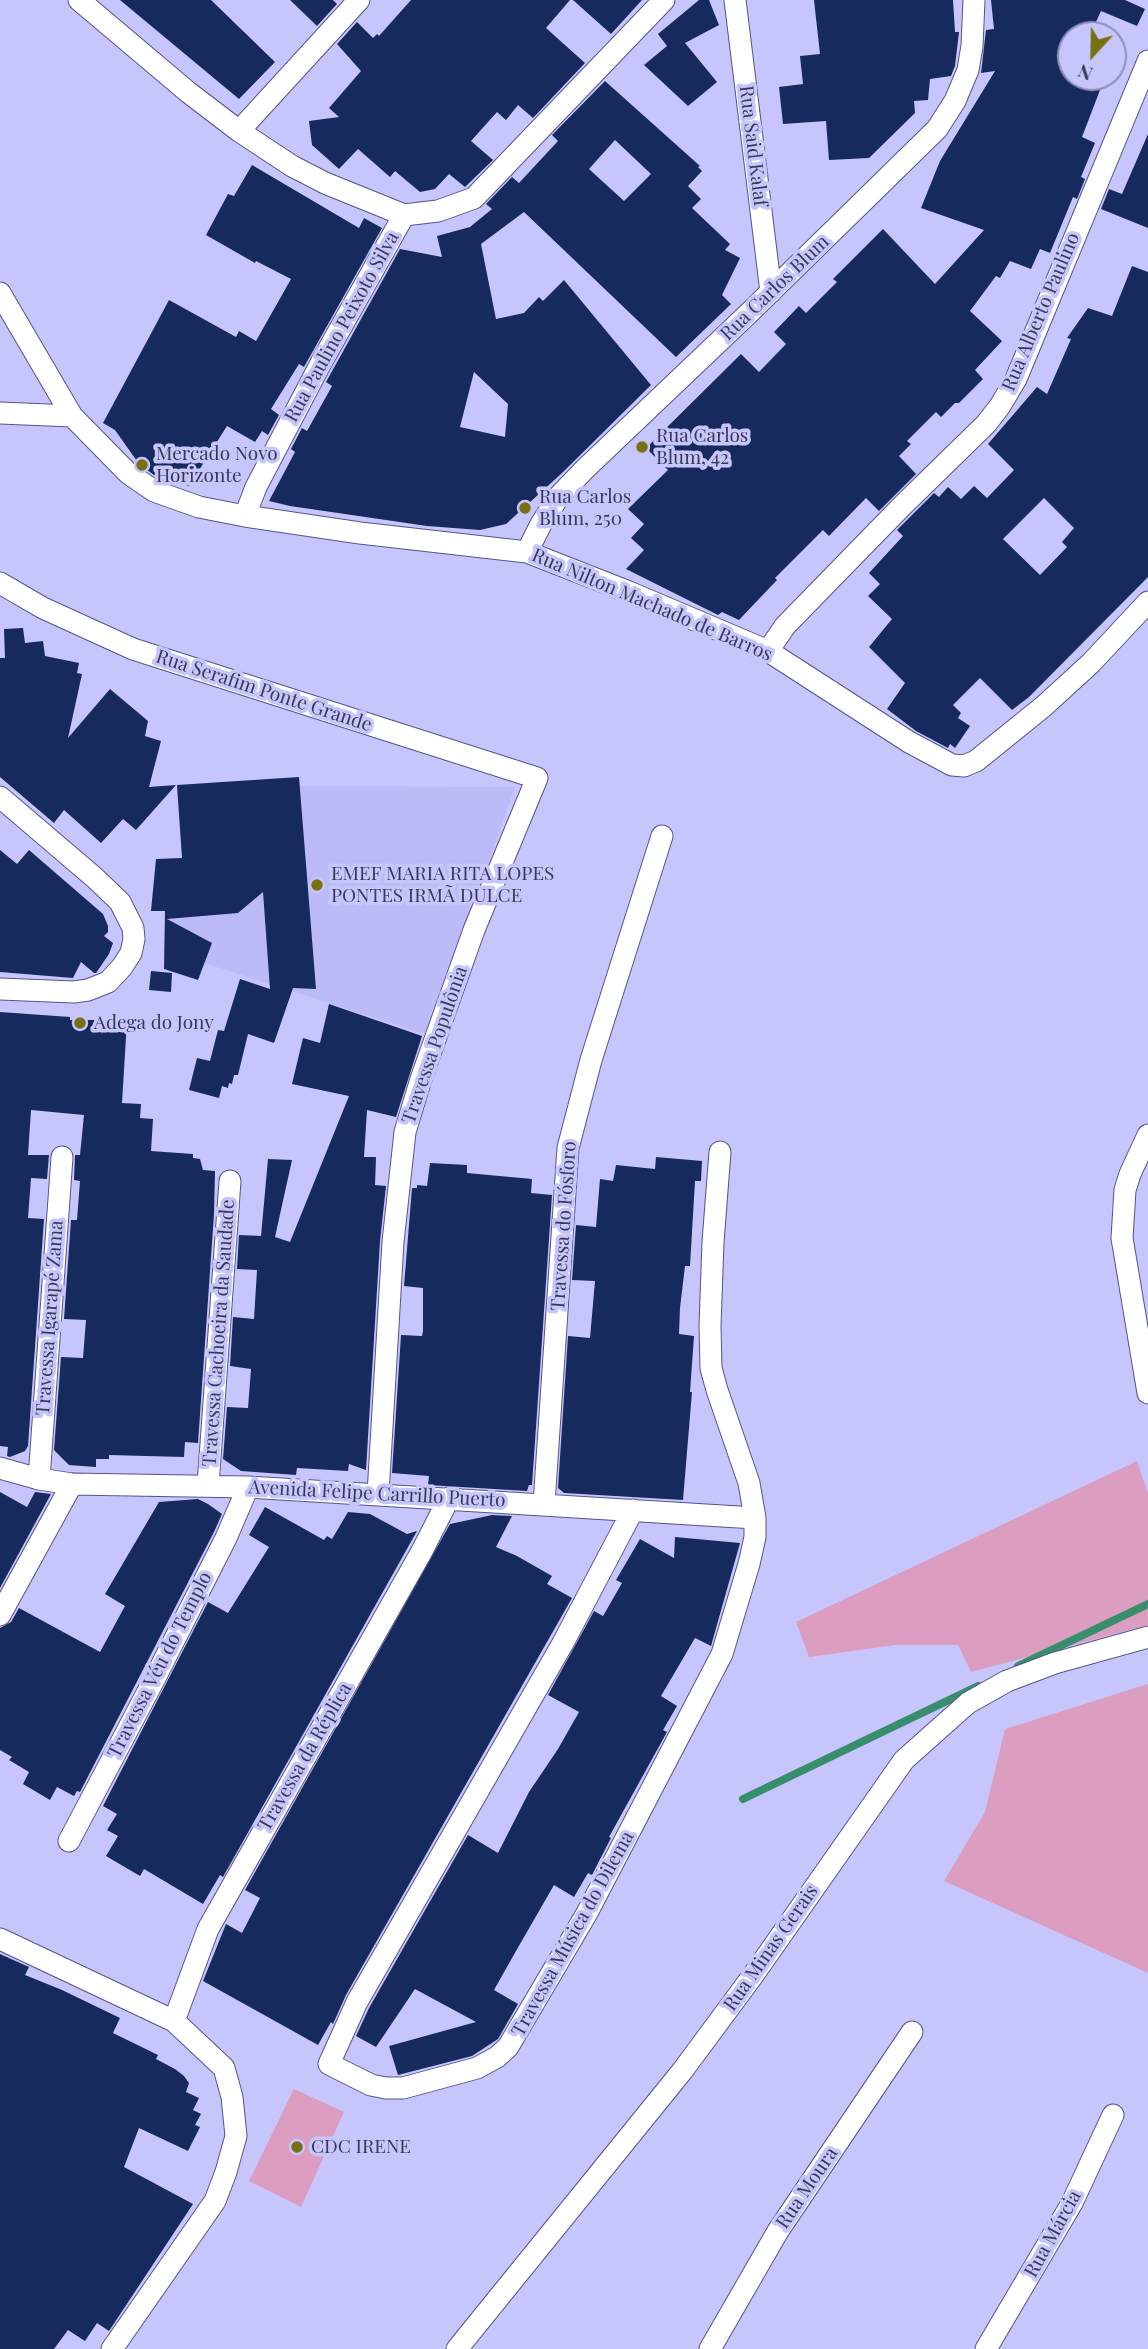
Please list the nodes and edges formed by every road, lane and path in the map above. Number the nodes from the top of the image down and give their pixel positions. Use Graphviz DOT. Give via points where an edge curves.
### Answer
graph roads {
  1 [pos="79,0"];
  2 [pos="359,0"];
  3 [pos="664,0"];
  4 [pos="735,0"];
  5 [pos="974,0"];
  6 [pos="1148,61"];
  7 [pos="239,131"];
  8 [pos="404,215"];
  9 [pos="771,292"];
  10 [pos="0,293"];
  11 [pos="0,413"];
  12 [pos="72,416"];
  13 [pos="245,516"];
  14 [pos="527,552"];
  15 [pos="0,583"];
  16 [pos="1148,602"];
  17 [pos="768,652"];
  18 [pos="537,778"];
  19 [pos="0,797"];
  20 [pos="662,836"];
  21 [pos="0,989"];
  22 [pos="1148,1135"];
  23 [pos="720,1153"];
  24 [pos="62,1157"];
  25 [pos="1139,1172"];
  26 [pos="230,1181"];
  27 [pos="1148,1393"];
  28 [pos="0,1468"];
  29 [pos="39,1479"];
  30 [pos="72,1484"];
  31 [pos="208,1485"];
  32 [pos="248,1487"];
  33 [pos="378,1494"];
  34 [pos="449,1498"];
  35 [pos="544,1504"];
  36 [pos="633,1510"];
  37 [pos="755,1518"];
  38 [pos="0,1615"];
  39 [pos="1148,1637"];
  40 [pos="69,1841"];
  41 [pos="0,1939"];
  42 [pos="174,2021"];
  43 [pos="912,2032"];
  44 [pos="1113,2115"];
  45 [pos="112,2349"];
  46 [pos="457,2349"];
  47 [pos="710,2349"];
  48 [pos="986,2349"];
  1 -- 7 [label="street"];
  2 -- 7 [label="street"];
  3 -- 8 [label="street" via="474,198 438,211"];
  4 -- 9 [label="street, Rua Said Kalaf"];
  5 -- 9 [label="street, Rua Carlos Blum" via="968,71 956,101 937,129"];
  6 -- 17 [label="street, Rua Alberto Paulino" via="1016,379 1000,406 785,626"];
  7 -- 8 [label="street" via="325,183"];
  8 -- 13 [label="street, Rua Paulino Peixoto Silva" via="322,361"];
  9 -- 14 [label="street, Rua Carlos Blum" via="559,496"];
  10 -- 12 [label="street, Rua Nilton Machado de Barros"];
  11 -- 12 [label="street"];
  12 -- 13 [label="street, Rua Nilton Machado de Barros" via="128,472 154,491 199,508"];
  13 -- 14 [label="street, Rua Nilton Machado de Barros"];
  14 -- 17 [label="street, Rua Nilton Machado de Barros"];
  15 -- 18 [label="street, Rua Serafim Ponte Grande" via="133,649"];
  16 -- 17 [label="street, Rua Nilton Machado de Barros" via="1044,706 964,766 942,761 909,742"];
  18 -- 33 [label="street, Travessa Populônia" via="474,930 405,1132 393,1242"];
  19 -- 21 [label="street" via="120,902 134,939 122,967 108,982 88,990"];
  20 -- 35 [label="street, Travessa do Fósforo" via="568,1148"];
  22 -- 25 [label="street"];
  23 -- 37 [label="street, Travessa Música do Dilema" via="712,1254 712,1368 749,1483"];
  24 -- 29 [label="street, Travessa Igarapé Zama"];
  25 -- 27 [label="street" via="1124,1200 1122,1238"];
  26 -- 31 [label="street, Travessa Cachoeira da Saudade"];
  28 -- 29 [label="street, Avenida Felipe Carrillo Puerto"];
  29 -- 30 [label="street, Avenida Felipe Carrillo Puerto"];
  30 -- 31 [label="street, Avenida Felipe Carrillo Puerto"];
  30 -- 38 [label="street"];
  31 -- 32 [label="street, Avenida Felipe Carrillo Puerto"];
  32 -- 33 [label="street, Avenida Felipe Carrillo Puerto"];
  32 -- 40 [label="street, Travessa Véu do Templo"];
  33 -- 34 [label="street, Avenida Felipe Carrillo Puerto"];
  34 -- 35 [label="street, Avenida Felipe Carrillo Puerto"];
  34 -- 42 [label="street, Travessa da Réplica" via="208,1929"];
  35 -- 36 [label="street, Avenida Felipe Carrillo Puerto"];
  36 -- 37 [label="street, Avenida Felipe Carrillo Puerto"];
  36 -- 37 [label="street, Travessa Música do Dilema" via="563,1643 357,2002 329,2064 371,2085 403,2088 477,2068 508,2047 593,1902 722,1654 749,1564"];
  39 -- 46 [label="street, Rua Minas Gerais" via="1055,1662 1007,1681 968,1703 904,1760 683,2070"];
  41 -- 42 [label="street"];
  42 -- 45 [label="street" via="224,2068 236,2136 215,2201"];
  43 -- 47 [label="street, Rua Moura" via="778,2231"];
  44 -- 48 [label="street, Rua Márcia" via="1072,2203"];
}
